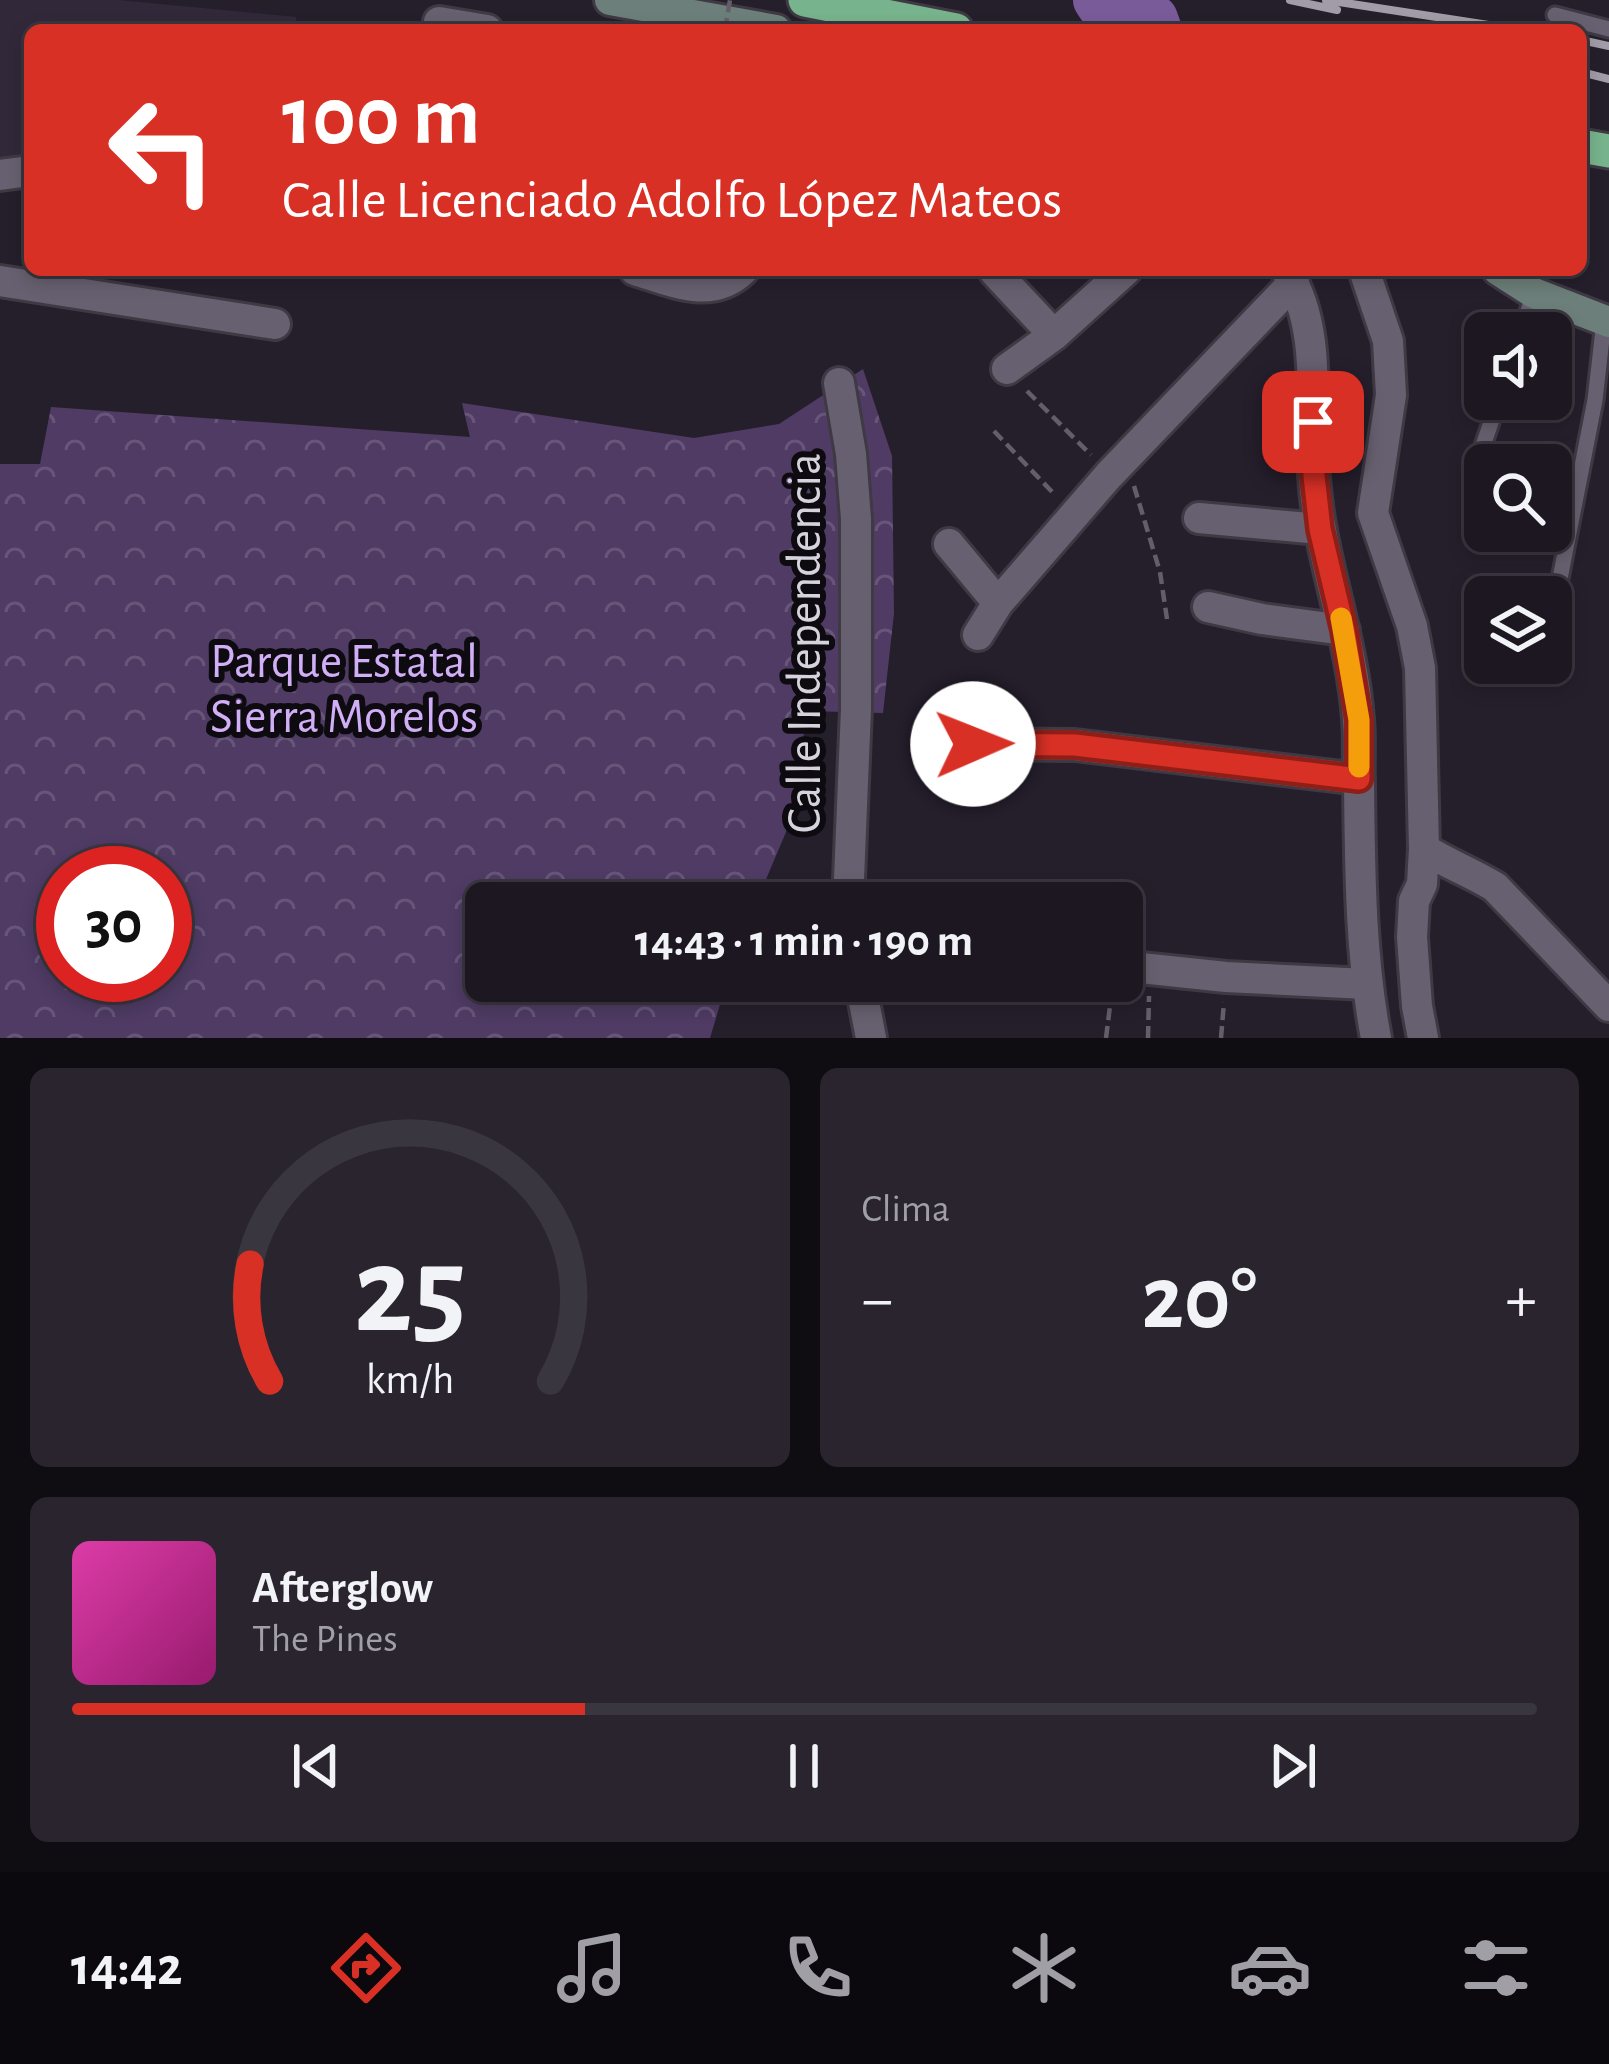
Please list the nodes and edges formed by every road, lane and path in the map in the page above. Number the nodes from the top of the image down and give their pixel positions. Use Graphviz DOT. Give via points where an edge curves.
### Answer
graph roads {
  1 [pos="610,0"];
  2 [pos="805,0"];
  3 [pos="1555,14"];
  4 [pos="439,22"];
  5 [pos="451,24"];
  6 [pos="743,24"];
  7 [pos="926,24"];
  8 [pos="1609,28"];
  9 [pos="654,276"];
  10 [pos="737,276"];
  11 [pos="999,276"];
  12 [pos="1119,276"];
  13 [pos="1290,276"];
  14 [pos="1366,276"];
  15 [pos="1507,276"];
  16 [pos="0,281"];
  17 [pos="1534,293"];
  18 [pos="1528,312"];
  19 [pos="1607,322"];
  20 [pos="274,324"];
  21 [pos="1054,335"];
  22 [pos="1006,369"];
  23 [pos="839,383"];
  24 [pos="1602,402"];
  25 [pos="994,431"];
  26 [pos="1118,466"];
  27 [pos="1075,515"];
  28 [pos="1199,518"];
  29 [pos="1320,529"];
  30 [pos="949,544"];
  31 [pos="1561,576"];
  32 [pos="998,603"];
  33 [pos="1208,607"];
  34 [pos="1167,619"];
  35 [pos="1344,630"];
  36 [pos="978,635"];
  37 [pos="973,744"];
  38 [pos="1359,779"];
  39 [pos="1424,849"];
  40 [pos="849,882"];
  41 [pos="1143,968"];
  42 [pos="1226,977"];
  43 [pos="1367,984"];
  44 [pos="864,1002"];
  45 [pos="1110,1002"];
  46 [pos="1142,1002"];
  47 [pos="1609,1006"];
  48 [pos="871,1038"];
  49 [pos="1106,1038"];
  50 [pos="1148,1038"];
  51 [pos="1221,1038"];
  52 [pos="1376,1038"];
  53 [pos="1423,1038"];
  1 -- 6 [label="main road"];
  2 -- 7 [label="highway"];
  3 -- 8 [label="lane"];
  4 -- 5 [label="street"];
  9 -- 10 [label="street" via="699,290"];
  11 -- 21 [label="street"];
  12 -- 21 [label="street"];
  13 -- 26 [label="street"];
  13 -- 29 [label="street" via="1307,326"];
  14 -- 39 [label="street" via="1388,341 1391,395 1372,512 1420,668"];
  15 -- 17 [label="main road"];
  16 -- 20 [label="street"];
  17 -- 18 [label="lane"];
  17 -- 19 [label="main road"];
  19 -- 24 [label="lane"];
  21 -- 22 [label="street"];
  22 -- 26 [label="path"];
  23 -- 40 [label="street, Calle Independencia" via="856,519"];
  24 -- 31 [label="lane"];
  25 -- 27 [label="path"];
  26 -- 27 [label="street"];
  26 -- 34 [label="path" via="1160,572"];
  27 -- 32 [label="street"];
  28 -- 29 [label="street"];
  29 -- 35 [label="street"];
  30 -- 32 [label="street"];
  32 -- 36 [label="street"];
  33 -- 35 [label="street"];
  35 -- 38 [label="street"];
  37 -- 38 [label="street" via="1075,745"];
  38 -- 43 [label="street"];
  39 -- 47 [label="street" via="1496,887"];
  39 -- 53 [label="street" via="1412,937"];
  41 -- 42 [label="street"];
  42 -- 43 [label="street"];
  42 -- 51 [label="path"];
  43 -- 52 [label="street"];
  44 -- 48 [label="street"];
  45 -- 49 [label="path"];
  46 -- 50 [label="path"];
}
